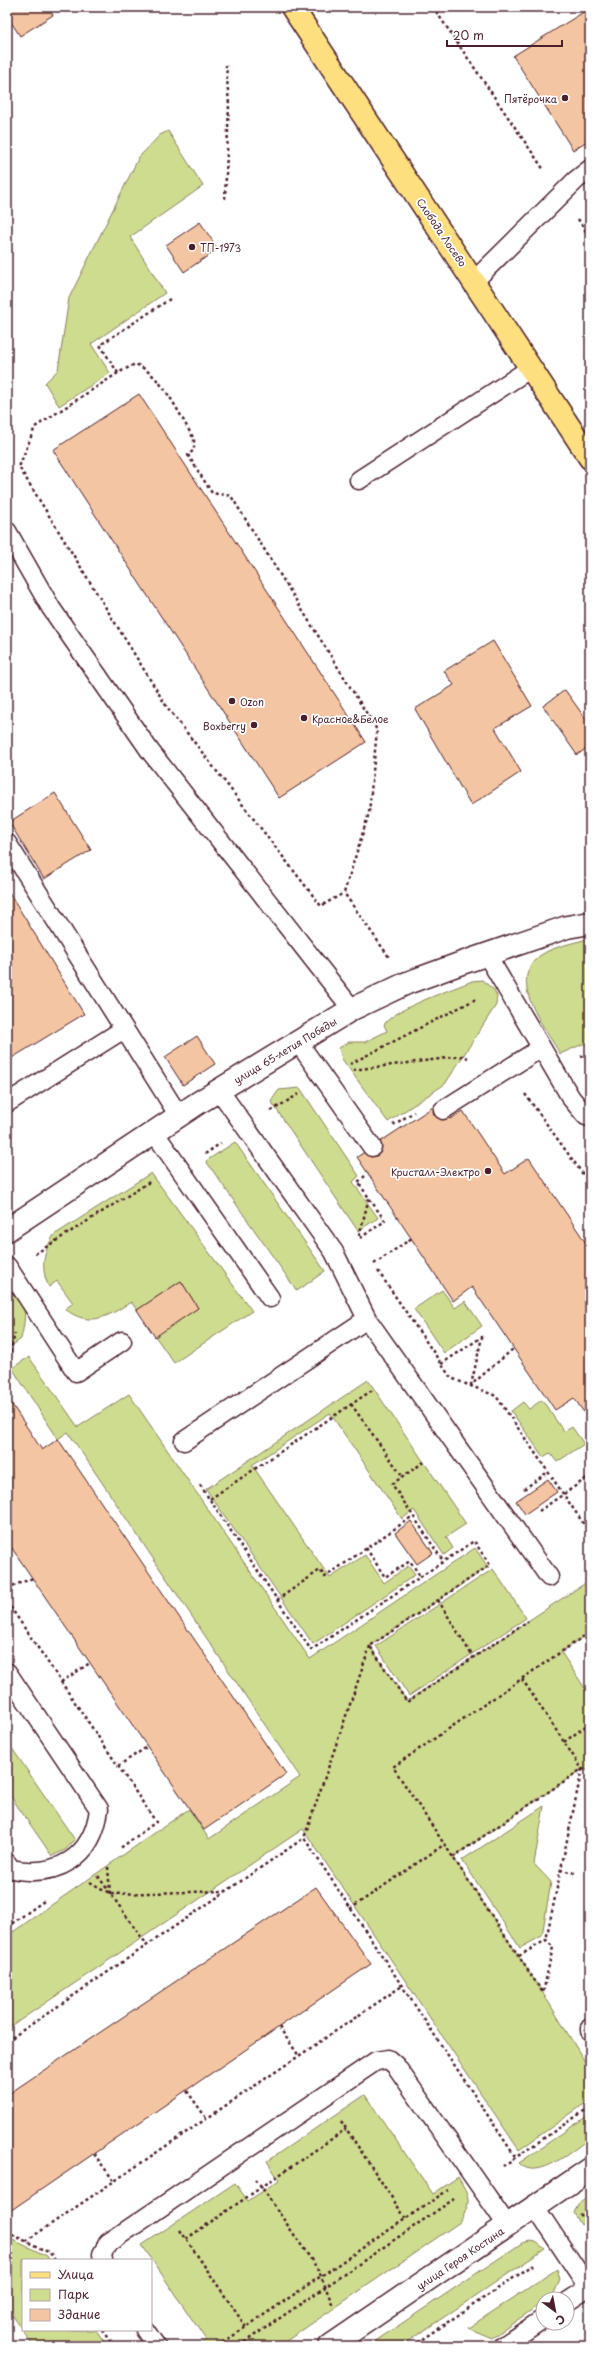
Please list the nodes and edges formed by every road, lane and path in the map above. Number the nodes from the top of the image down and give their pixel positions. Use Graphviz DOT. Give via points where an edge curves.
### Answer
graph roads {
  1 [pos="292,7"];
  2 [pos="433,7"];
  3 [pos="226,65"];
  4 [pos="590,169"];
  5 [pos="561,195"];
  6 [pos="225,200"];
  7 [pos="590,238"];
  8 [pos="474,282"];
  9 [pos="170,300"];
  10 [pos="531,368"];
  11 [pos="118,373"];
  12 [pos="590,458"];
  13 [pos="359,480"];
  14 [pos="7,531"];
  15 [pos="7,843"];
  16 [pos="344,893"];
  17 [pos="590,923"];
  18 [pos="487,955"];
  19 [pos="407,983"];
  20 [pos="503,985"];
  21 [pos="352,1009"];
  22 [pos="124,1029"];
  23 [pos="298,1042"];
  24 [pos="541,1048"];
  25 [pos="324,1078"];
  26 [pos="219,1090"];
  27 [pos="7,1103"];
  28 [pos="443,1110"];
  29 [pos="270,1112"];
  30 [pos="179,1116"];
  31 [pos="590,1117"];
  32 [pos="275,1118"];
  33 [pos="245,1126"];
  34 [pos="154,1132"];
  35 [pos="372,1147"];
  36 [pos="176,1165"];
  37 [pos="361,1171"];
  38 [pos="370,1198"];
  39 [pos="7,1230"];
  40 [pos="353,1234"];
  41 [pos="412,1238"];
  42 [pos="358,1240"];
  43 [pos="370,1258"];
  44 [pos="374,1264"];
  45 [pos="8,1267"];
  46 [pos="270,1298"];
  47 [pos="367,1319"];
  48 [pos="122,1342"];
  49 [pos="513,1349"];
  50 [pos="441,1364"];
  51 [pos="471,1385"];
  52 [pos="374,1389"];
  53 [pos="351,1404"];
  54 [pos="184,1442"];
  55 [pos="424,1462"];
  56 [pos="548,1472"];
  57 [pos="590,1476"];
  58 [pos="403,1477"];
  59 [pos="200,1485"];
  60 [pos="519,1492"];
  61 [pos="564,1494"];
  62 [pos="210,1500"];
  63 [pos="536,1514"];
  64 [pos="413,1516"];
  65 [pos="590,1533"];
  66 [pos="366,1548"];
  67 [pos="444,1561"];
  68 [pos="420,1576"];
  69 [pos="549,1577"];
  70 [pos="33,1578"];
  71 [pos="7,1588"];
  72 [pos="277,1600"];
  73 [pos="438,1600"];
  74 [pos="528,1621"];
  75 [pos="590,1632"];
  76 [pos="370,1646"];
  77 [pos="473,1657"];
  78 [pos="90,1663"];
  79 [pos="7,1672"];
  80 [pos="522,1679"];
  81 [pos="61,1682"];
  82 [pos="590,1723"];
  83 [pos="564,1742"];
  84 [pos="147,1747"];
  85 [pos="118,1766"];
  86 [pos="582,1769"];
  87 [pos="590,1770"];
  88 [pos="304,1838"];
  89 [pos="445,1844"];
  90 [pos="453,1857"];
  91 [pos="7,1863"];
  92 [pos="108,1864"];
  93 [pos="560,1870"];
  94 [pos="95,1873"];
  95 [pos="576,1873"];
  96 [pos="85,1881"];
  97 [pos="226,1891"];
  98 [pos="111,1894"];
  99 [pos="350,1908"];
  100 [pos="546,1940"];
  101 [pos="147,1945"];
  102 [pos="519,1956"];
  103 [pos="402,1986"];
  104 [pos="279,2027"];
  105 [pos="7,2041"];
  106 [pos="299,2056"];
  107 [pos="186,2091"];
  108 [pos="590,2107"];
  109 [pos="206,2119"];
  110 [pos="340,2119"];
  111 [pos="346,2129"];
  112 [pos="94,2154"];
  113 [pos="516,2158"];
  114 [pos="590,2169"];
  115 [pos="254,2177"];
  116 [pos="114,2181"];
  117 [pos="478,2183"];
  118 [pos="261,2187"];
  119 [pos="534,2207"];
  120 [pos="406,2219"];
  121 [pos="507,2225"];
  122 [pos="590,2226"];
  123 [pos="179,2228"];
  124 [pos="8,2233"];
  125 [pos="186,2239"];
  126 [pos="26,2241"];
  127 [pos="560,2246"];
  128 [pos="54,2259"];
  129 [pos="103,2259"];
  130 [pos="321,2276"];
  131 [pos="325,2287"];
  132 [pos="589,2289"];
  133 [pos="575,2297"];
  134 [pos="334,2308"];
  135 [pos="535,2324"];
  136 [pos="246,2327"];
  137 [pos="103,2331"];
  138 [pos="146,2331"];
  139 [pos="113,2346"];
  140 [pos="156,2346"];
  141 [pos="218,2346"];
  142 [pos="239,2346"];
  143 [pos="330,2346"];
  144 [pos="412,2346"];
  145 [pos="503,2346"];
  1 -- 8 [label="main road, Слобода Лосево"];
  2 -- 5 [label="path"];
  3 -- 6 [label="path" via="228,105"];
  4 -- 5 [label="lane"];
  5 -- 7 [label="path"];
  5 -- 8 [label="lane"];
  8 -- 10 [label="main road, Слобода Лосево"];
  9 -- 11 [label="path" via="100,345"];
  10 -- 12 [label="main road, Слобода Лосево"];
  10 -- 13 [label="lane"];
  11 -- 16 [label="path" via="134,364 144,367 155,376 194,439 194,450 188,455 212,493 231,496 377,730 368,813"];
  11 -- 16 [label="path" via="35,427 19,467 167,707 322,906"];
  14 -- 21 [label="lane" via="51,608 150,751"];
  15 -- 22 [label="lane"];
  16 -- 19 [label="path"];
  17 -- 18 [label="street, улица 65-летия Победы" via="568,927"];
  18 -- 19 [label="street, улица 65-летия Победы"];
  18 -- 20 [label="lane"];
  19 -- 21 [label="street, улица 65-летия Победы"];
  20 -- 24 [label="lane"];
  20 -- 25 [label="path"];
  21 -- 23 [label="street, улица 65-летия Победы"];
  22 -- 27 [label="lane"];
  22 -- 30 [label="lane"];
  23 -- 25 [label="lane"];
  23 -- 26 [label="street, улица 65-летия Победы"];
  24 -- 28 [label="lane"];
  24 -- 31 [label="lane" via="571,1098 586,1116"];
  25 -- 29 [label="path"];
  25 -- 35 [label="lane"];
  26 -- 30 [label="street, улица 65-летия Победы"];
  26 -- 33 [label="lane"];
  29 -- 32 [label="path"];
  29 -- 33 [label="path"];
  30 -- 34 [label="street, улица 65-летия Победы"];
  33 -- 36 [label="path" via="199,1157"];
  33 -- 47 [label="lane" via="334,1252"];
  34 -- 36 [label="lane"];
  34 -- 39 [label="street, улица 65-летия Победы"];
  36 -- 45 [label="path"];
  36 -- 46 [label="lane"];
  37 -- 38 [label="path" via="365,1176 358,1182"];
  38 -- 42 [label="path"];
  38 -- 42 [label="path" via="385,1221"];
  40 -- 42 [label="path"];
  41 -- 44 [label="path"];
  43 -- 44 [label="path"];
  44 -- 50 [label="path"];
  45 -- 48 [label="lane" via="76,1372"];
  47 -- 54 [label="lane"];
  47 -- 69 [label="lane"];
  49 -- 51 [label="path"];
  50 -- 51 [label="path" via="451,1378"];
  50 -- 51 [label="path" via="482,1337"];
  51 -- 56 [label="path" via="496,1396"];
  52 -- 53 [label="path"];
  53 -- 58 [label="path"];
  53 -- 62 [label="path"];
  55 -- 58 [label="path"];
  56 -- 60 [label="path"];
  56 -- 61 [label="path"];
  57 -- 61 [label="path"];
  58 -- 64 [label="path" via="392,1484"];
  59 -- 62 [label="path"];
  61 -- 63 [label="path"];
  61 -- 65 [label="path"];
  62 -- 72 [label="path"];
  64 -- 66 [label="path"];
  64 -- 67 [label="path"];
  66 -- 68 [label="path" via="385,1577 410,1561"];
  66 -- 72 [label="path" via="325,1577 320,1570"];
  67 -- 68 [label="path"];
  67 -- 73 [label="path" via="474,1540 490,1564"];
  68 -- 72 [label="path" via="311,1650"];
  70 -- 71 [label="path"];
  73 -- 76 [label="path"];
  73 -- 77 [label="path"];
  74 -- 77 [label="path"];
  75 -- 80 [label="path"];
  76 -- 77 [label="path" via="407,1702"];
  76 -- 88 [label="path"];
  78 -- 81 [label="path"];
  79 -- 91 [label="lane" via="99,1809 97,1824 88,1843 72,1860 31,1873 11,1868"];
  80 -- 83 [label="path"];
  80 -- 89 [label="path" via="393,1767"];
  82 -- 83 [label="path"];
  83 -- 86 [label="path"];
  84 -- 85 [label="path"];
  86 -- 87 [label="path"];
  86 -- 90 [label="path"];
  86 -- 93 [label="path"];
  88 -- 97 [label="path"];
  88 -- 99 [label="path"];
  89 -- 90 [label="path"];
  89 -- 99 [label="path"];
  90 -- 102 [label="path"];
  92 -- 98 [label="path"];
  93 -- 95 [label="path"];
  93 -- 100 [label="path"];
  94 -- 98 [label="path"];
  96 -- 98 [label="path" via="94,1883"];
  97 -- 98 [label="path"];
  97 -- 101 [label="path"];
  98 -- 101 [label="path"];
  99 -- 103 [label="path"];
  100 -- 102 [label="path"];
  100 -- 102 [label="path" via="553,1947 544,1993"];
  101 -- 105 [label="path"];
  103 -- 106 [label="path"];
  103 -- 113 [label="path"];
  104 -- 106 [label="path"];
  106 -- 109 [label="path"];
  107 -- 109 [label="path"];
  108 -- 113 [label="path"];
  109 -- 116 [label="path"];
  110 -- 111 [label="path"];
  111 -- 118 [label="path"];
  111 -- 120 [label="path"];
  112 -- 116 [label="path"];
  113 -- 117 [label="path"];
  114 -- 119 [label="street, улица Героя Костина"];
  115 -- 118 [label="path"];
  116 -- 126 [label="path"];
  117 -- 120 [label="path" via="460,2182"];
  117 -- 121 [label="lane"];
  117 -- 129 [label="lane" via="396,2066 388,2059 376,2061 108,2243 102,2254"];
  117 -- 131 [label="path"];
  118 -- 125 [label="path"];
  118 -- 130 [label="path"];
  119 -- 121 [label="street, улица Героя Костина"];
  119 -- 127 [label="lane"];
  120 -- 130 [label="path"];
  121 -- 143 [label="street, улица Героя Костина"];
  122 -- 127 [label="path"];
  123 -- 125 [label="path"];
  124 -- 126 [label="path"];
  125 -- 136 [label="path"];
  126 -- 128 [label="path" via="50,2253"];
  127 -- 132 [label="lane"];
  127 -- 144 [label="path"];
  130 -- 131 [label="path"];
  130 -- 136 [label="path"];
  131 -- 134 [label="path"];
  131 -- 142 [label="path"];
  132 -- 133 [label="lane"];
  135 -- 145 [label="lane"];
  136 -- 141 [label="path"];
  137 -- 139 [label="path"];
  138 -- 140 [label="lane"];
}
